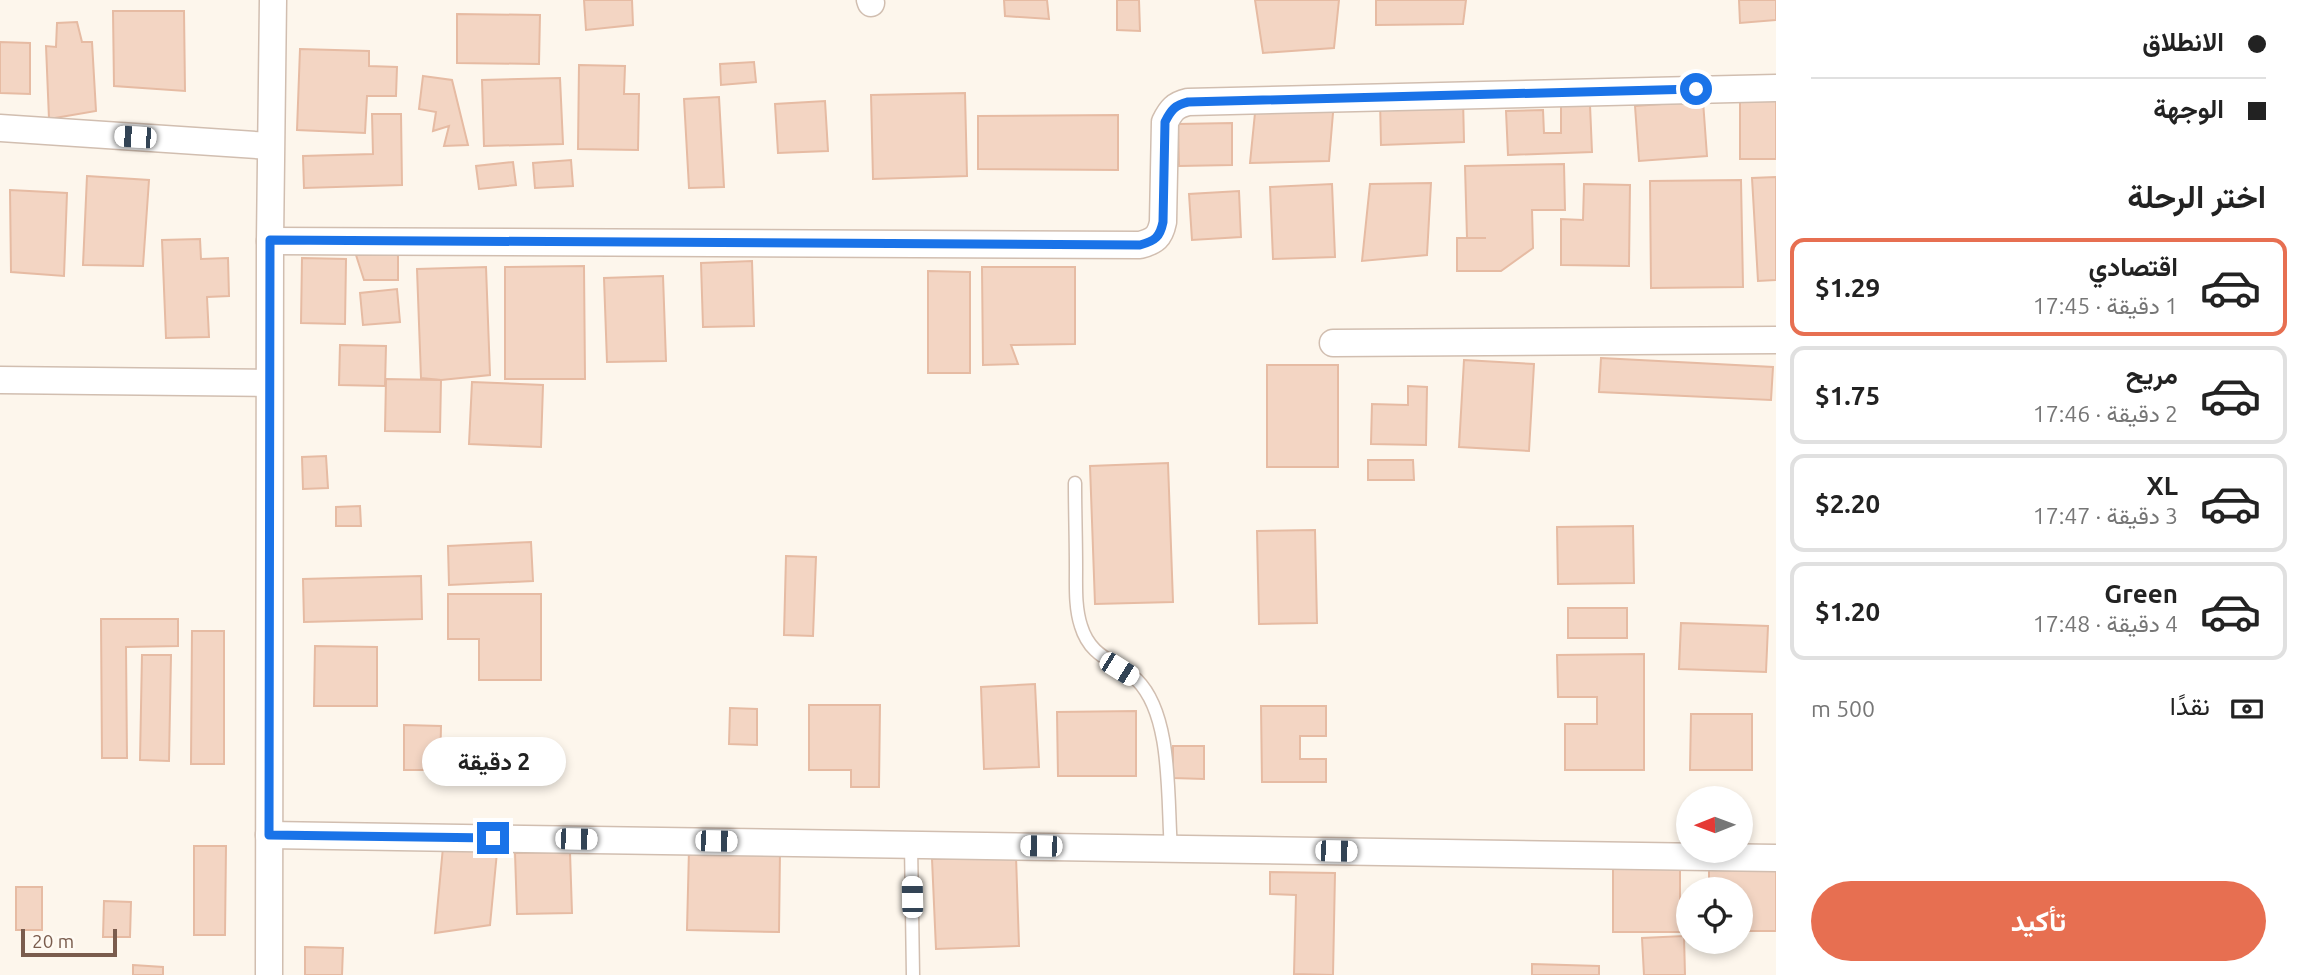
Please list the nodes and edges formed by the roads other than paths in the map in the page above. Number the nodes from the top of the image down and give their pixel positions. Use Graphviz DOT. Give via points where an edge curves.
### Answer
graph roads {
  1 [pos="273,0"];
  2 [pos="1776,88"];
  3 [pos="0,128"];
  4 [pos="270,146"];
  5 [pos="270,240"];
  6 [pos="1776,340"];
  7 [pos="1333,343"];
  8 [pos="0,380"];
  9 [pos="270,383"];
  10 [pos="1075,483"];
  11 [pos="269,835"];
  12 [pos="911,844"];
  13 [pos="1171,849"];
  14 [pos="1776,858"];
  15 [pos="269,975"];
  16 [pos="913,975"];
  1 -- 4 [label="street"];
  2 -- 5 [label="street" via="1188,102 1177,105 1165,122 1160,234 1153,242 1140,245"];
  3 -- 4 [label="street"];
  4 -- 5 [label="street"];
  5 -- 9 [label="street"];
  6 -- 7 [label="street"];
  8 -- 9 [label="street"];
  9 -- 11 [label="street"];
  10 -- 13 [label="lane" via="1081,627 1102,658 1136,679 1151,698 1164,744"];
  11 -- 12 [label="street"];
  11 -- 15 [label="street"];
  12 -- 13 [label="street"];
  12 -- 16 [label="lane"];
  13 -- 14 [label="street"];
}
